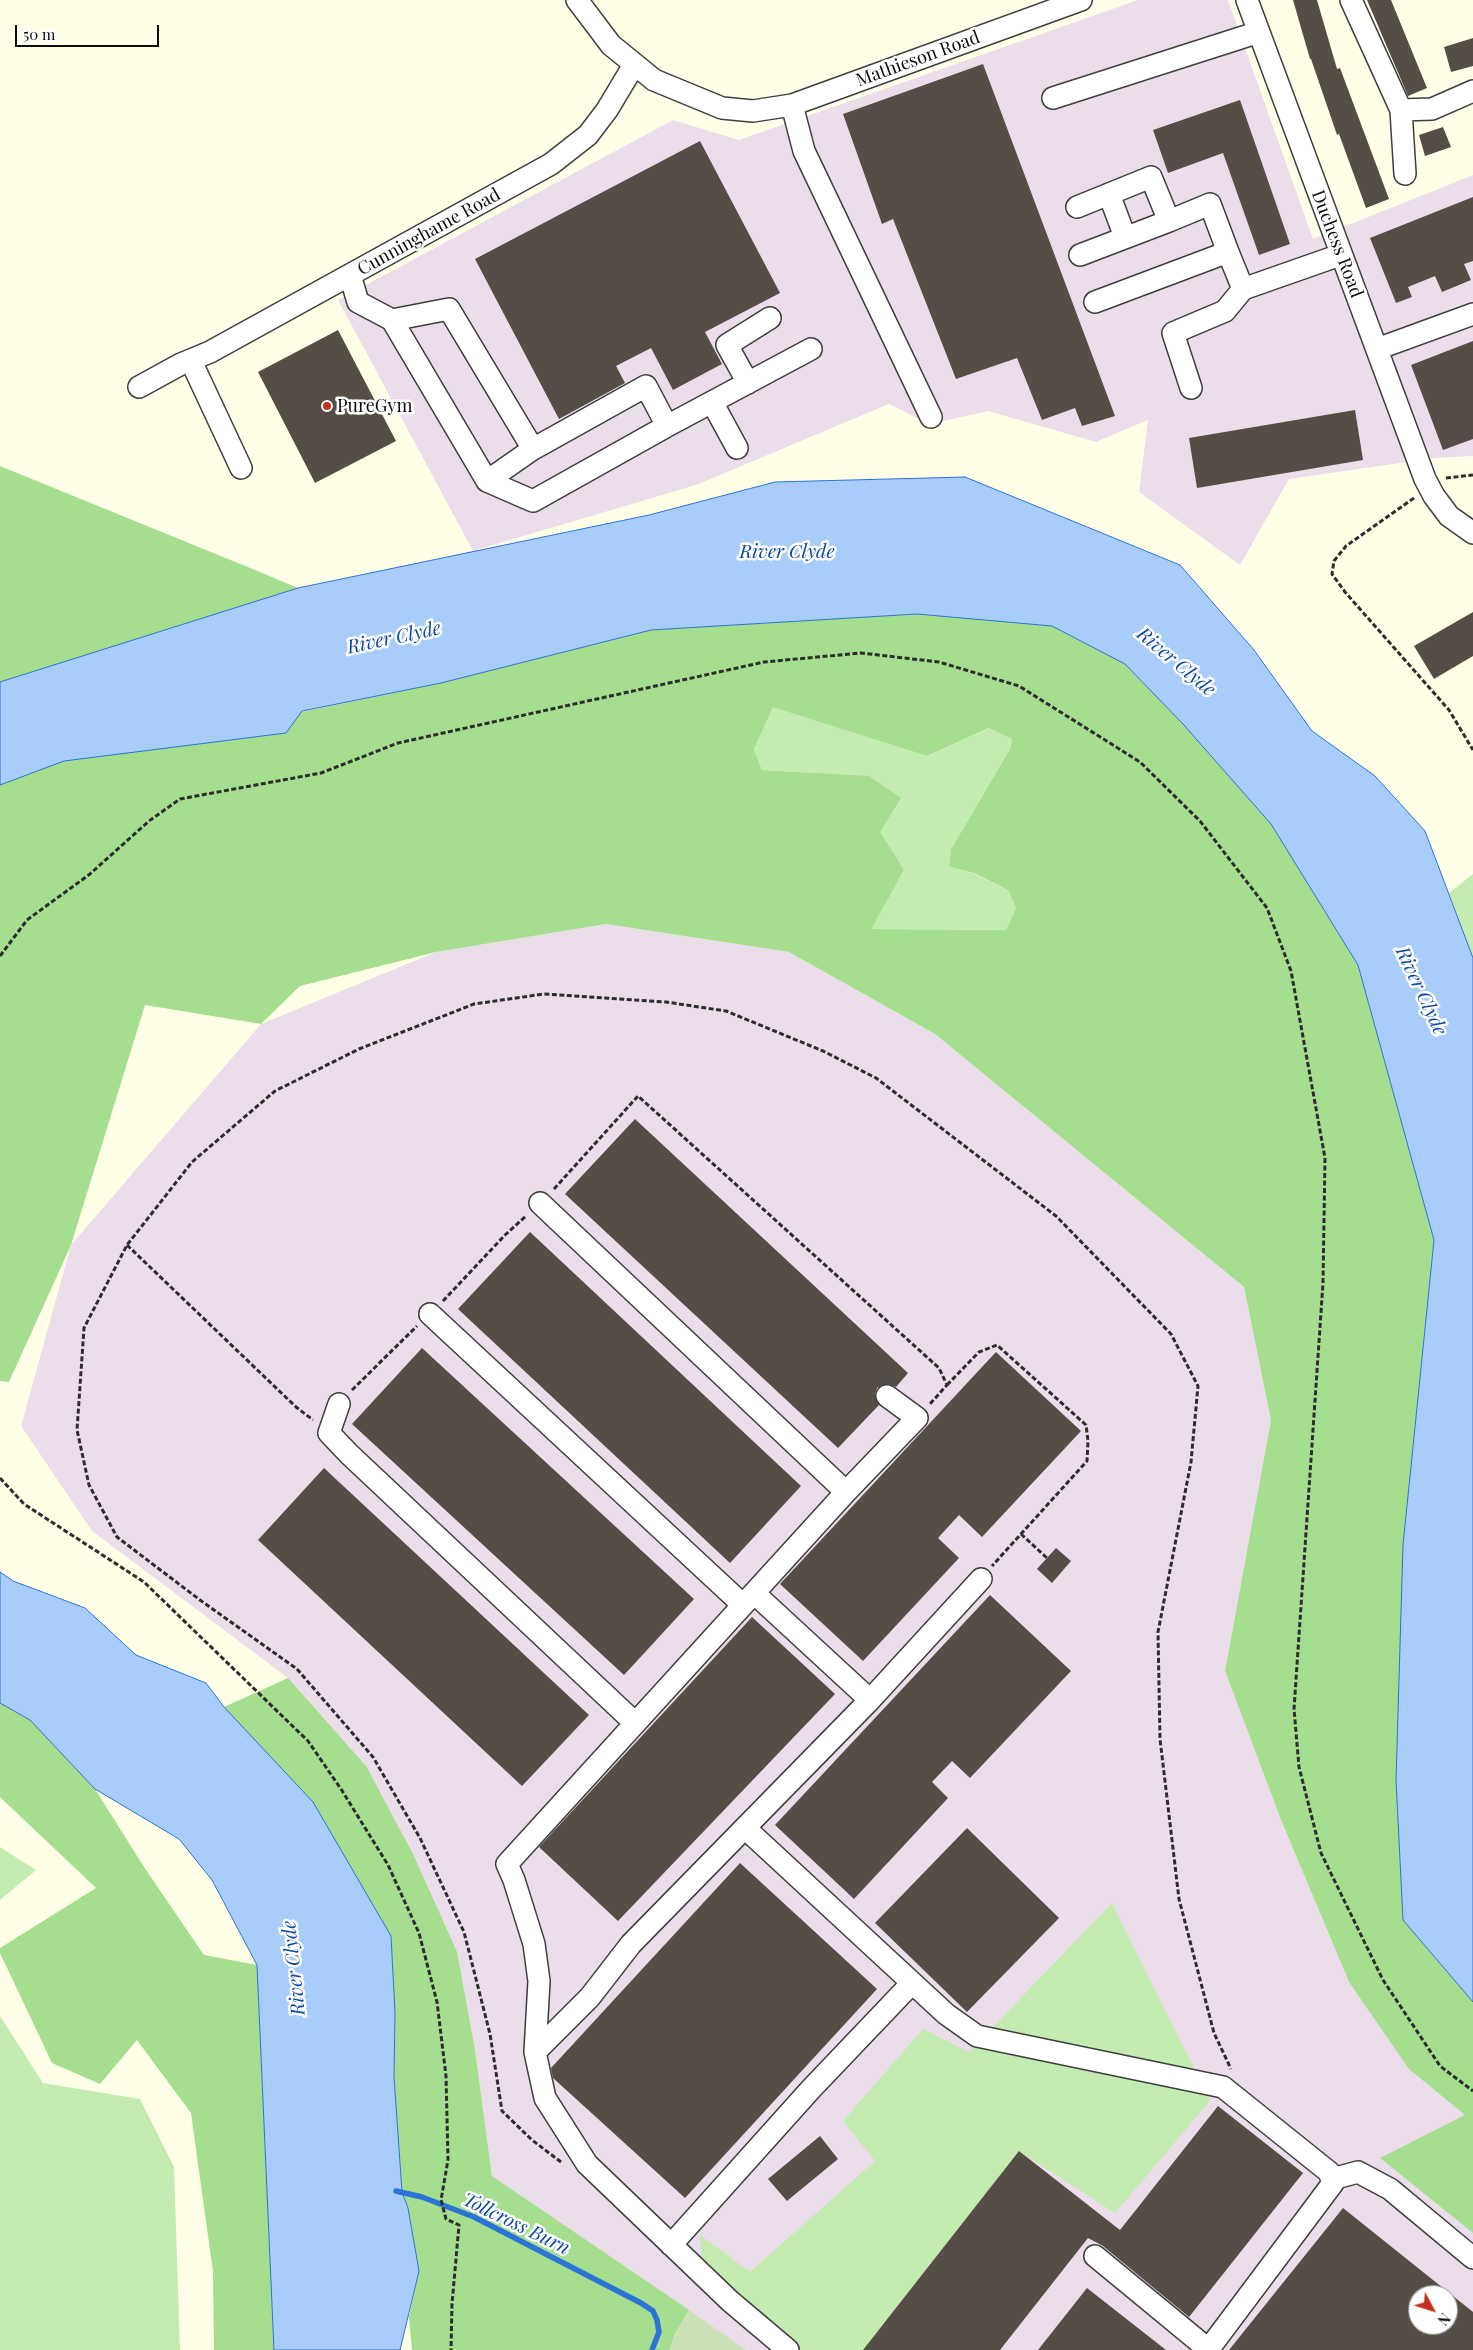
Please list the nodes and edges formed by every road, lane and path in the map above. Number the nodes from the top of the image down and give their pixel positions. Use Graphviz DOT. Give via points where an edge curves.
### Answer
graph roads {
  1 [pos="577,0"];
  2 [pos="1081,0"];
  3 [pos="1247,0"];
  4 [pos="1351,0"];
  5 [pos="1259,32"];
  6 [pos="634,65"];
  7 [pos="1473,91"];
  8 [pos="1054,98"];
  9 [pos="792,105"];
  10 [pos="1401,110"];
  11 [pos="1404,174"];
  12 [pos="1109,194"];
  13 [pos="1077,207"];
  14 [pos="1169,221"];
  15 [pos="1125,237"];
  16 [pos="1228,252"];
  17 [pos="1080,255"];
  18 [pos="1340,255"];
  19 [pos="350,275"];
  20 [pos="1243,289"];
  21 [pos="1095,302"];
  22 [pos="1473,314"];
  23 [pos="770,318"];
  24 [pos="392,320"];
  25 [pos="812,349"];
  26 [pos="1376,349"];
  27 [pos="191,361"];
  28 [pos="748,383"];
  29 [pos="138,387"];
  30 [pos="1191,388"];
  31 [pos="712,402"];
  32 [pos="931,417"];
  33 [pos="667,426"];
  34 [pos="737,448"];
  35 [pos="533,449"];
  36 [pos="241,468"];
  37 [pos="486,481"];
  38 [pos="1429,488"];
  39 [pos="1473,533"];
  40 [pos="1473,750"];
  41 [pos="0,956"];
  42 [pos="540,1203"];
  43 [pos="127,1245"];
  44 [pos="430,1314"];
  45 [pos="947,1385"];
  46 [pos="887,1396"];
  47 [pos="339,1404"];
  48 [pos="917,1418"];
  49 [pos="329,1432"];
  50 [pos="0,1478"];
  51 [pos="846,1492"];
  52 [pos="1021,1534"];
  53 [pos="1047,1558"];
  54 [pos="980,1579"];
  55 [pos="748,1599"];
  56 [pos="870,1700"];
  57 [pos="635,1723"];
  58 [pos="745,1828"];
  59 [pos="912,1983"];
  60 [pos="535,2052"];
  61 [pos="1223,2086"];
  62 [pos="1473,2091"];
  63 [pos="586,2164"];
  64 [pos="1332,2179"];
  65 [pos="671,2245"];
  66 [pos="1095,2256"];
  67 [pos="1473,2258"];
  68 [pos="451,2350"];
  69 [pos="788,2350"];
  70 [pos="1208,2350"];
  1 -- 6 [label="street, Mathieson Road" via="612,45"];
  2 -- 9 [label="street, Mathieson Road"];
  3 -- 5 [label="street, Duchess Road"];
  4 -- 10 [label="street"];
  5 -- 8 [label="street"];
  5 -- 18 [label="street, Duchess Road"];
  6 -- 9 [label="street, Mathieson Road" via="654,80 722,108 753,111"];
  6 -- 19 [label="street, Cunninghame Road" via="607,110 588,135 571,150"];
  7 -- 10 [label="street" via="1432,109"];
  9 -- 32 [label="street" via="804,151"];
  10 -- 11 [label="street"];
  12 -- 13 [label="street"];
  12 -- 14 [label="street" via="1152,177"];
  12 -- 15 [label="street"];
  14 -- 15 [label="street"];
  14 -- 16 [label="street" via="1210,204"];
  15 -- 17 [label="street"];
  16 -- 20 [label="street"];
  16 -- 21 [label="street"];
  18 -- 20 [label="street"];
  18 -- 26 [label="street, Duchess Road"];
  19 -- 24 [label="street" via="358,302"];
  19 -- 27 [label="street, Cunninghame Road"];
  20 -- 30 [label="street" via="1226,311 1173,333"];
  22 -- 26 [label="street"];
  23 -- 28 [label="street" via="727,345"];
  24 -- 35 [label="street" via="449,309"];
  24 -- 37 [label="street"];
  25 -- 28 [label="street"];
  26 -- 38 [label="street, Duchess Road"];
  27 -- 29 [label="street, Cunninghame Road"];
  27 -- 36 [label="street"];
  28 -- 31 [label="street"];
  31 -- 33 [label="street"];
  31 -- 34 [label="street"];
  33 -- 35 [label="street" via="646,386"];
  33 -- 37 [label="street" via="533,501"];
  35 -- 37 [label="street"];
  38 -- 39 [label="street, Duchess Road" via="1449,516"];
  38 -- 40 [label="path" via="1346,546 1334,561 1332,574 1344,592 1450,710"];
  41 -- 62 [label="path" via="27,920 90,874 149,821 180,799 321,774 398,743 764,662 861,653 939,662 1019,686 1140,762 1200,821 1267,908 1291,971 1325,1158 1323,1283 1294,1709 1299,1767 1321,1853 1383,1980 1440,2066"];
  42 -- 44 [label="path"];
  42 -- 45 [label="path" via="638,1096 938,1368"];
  42 -- 51 [label="street"];
  43 -- 49 [label="path" via="296,1407"];
  43 -- 61 [label="path" via="192,1162 275,1091 359,1049 474,1004 544,994 666,1002 726,1011 823,1051 876,1078 1056,1216 1171,1334 1198,1386 1190,1462 1158,1632 1160,1739 1179,1899 1214,2033 1231,2068"];
  43 -- 63 [label="path" via="84,1328 77,1430 89,1485 117,1537 297,1669 373,1757 420,1838 464,1932 490,2034 502,2111 532,2140 574,2172"];
  44 -- 47 [label="path"];
  44 -- 55 [label="street"];
  45 -- 48 [label="path"];
  45 -- 52 [label="path" via="979,1352 997,1345 1086,1425 1087,1461"];
  46 -- 48 [label="street"];
  47 -- 49 [label="street"];
  48 -- 51 [label="street"];
  49 -- 57 [label="street"];
  50 -- 68 [label="path" via="24,1504 144,1582 308,1741 388,1865 419,1933 437,2002 446,2076 448,2160 441,2200 446,2218 459,2225"];
  51 -- 55 [label="street"];
  52 -- 53 [label="path"];
  52 -- 54 [label="path"];
  54 -- 56 [label="street"];
  55 -- 56 [label="street"];
  55 -- 57 [label="street"];
  56 -- 58 [label="street"];
  57 -- 60 [label="street" via="507,1864 534,1944 539,1981"];
  58 -- 59 [label="street"];
  58 -- 60 [label="street" via="631,1944 590,1997"];
  59 -- 61 [label="street" via="946,2014 977,2036"];
  59 -- 65 [label="street" via="811,2089"];
  60 -- 63 [label="street" via="545,2098"];
  61 -- 64 [label="street" via="1329,2172"];
  63 -- 65 [label="street"];
  64 -- 67 [label="street" via="1358,2172 1390,2189"];
  64 -- 70 [label="street" via="1334,2183"];
  65 -- 69 [label="street"];
  66 -- 70 [label="street"];
}
